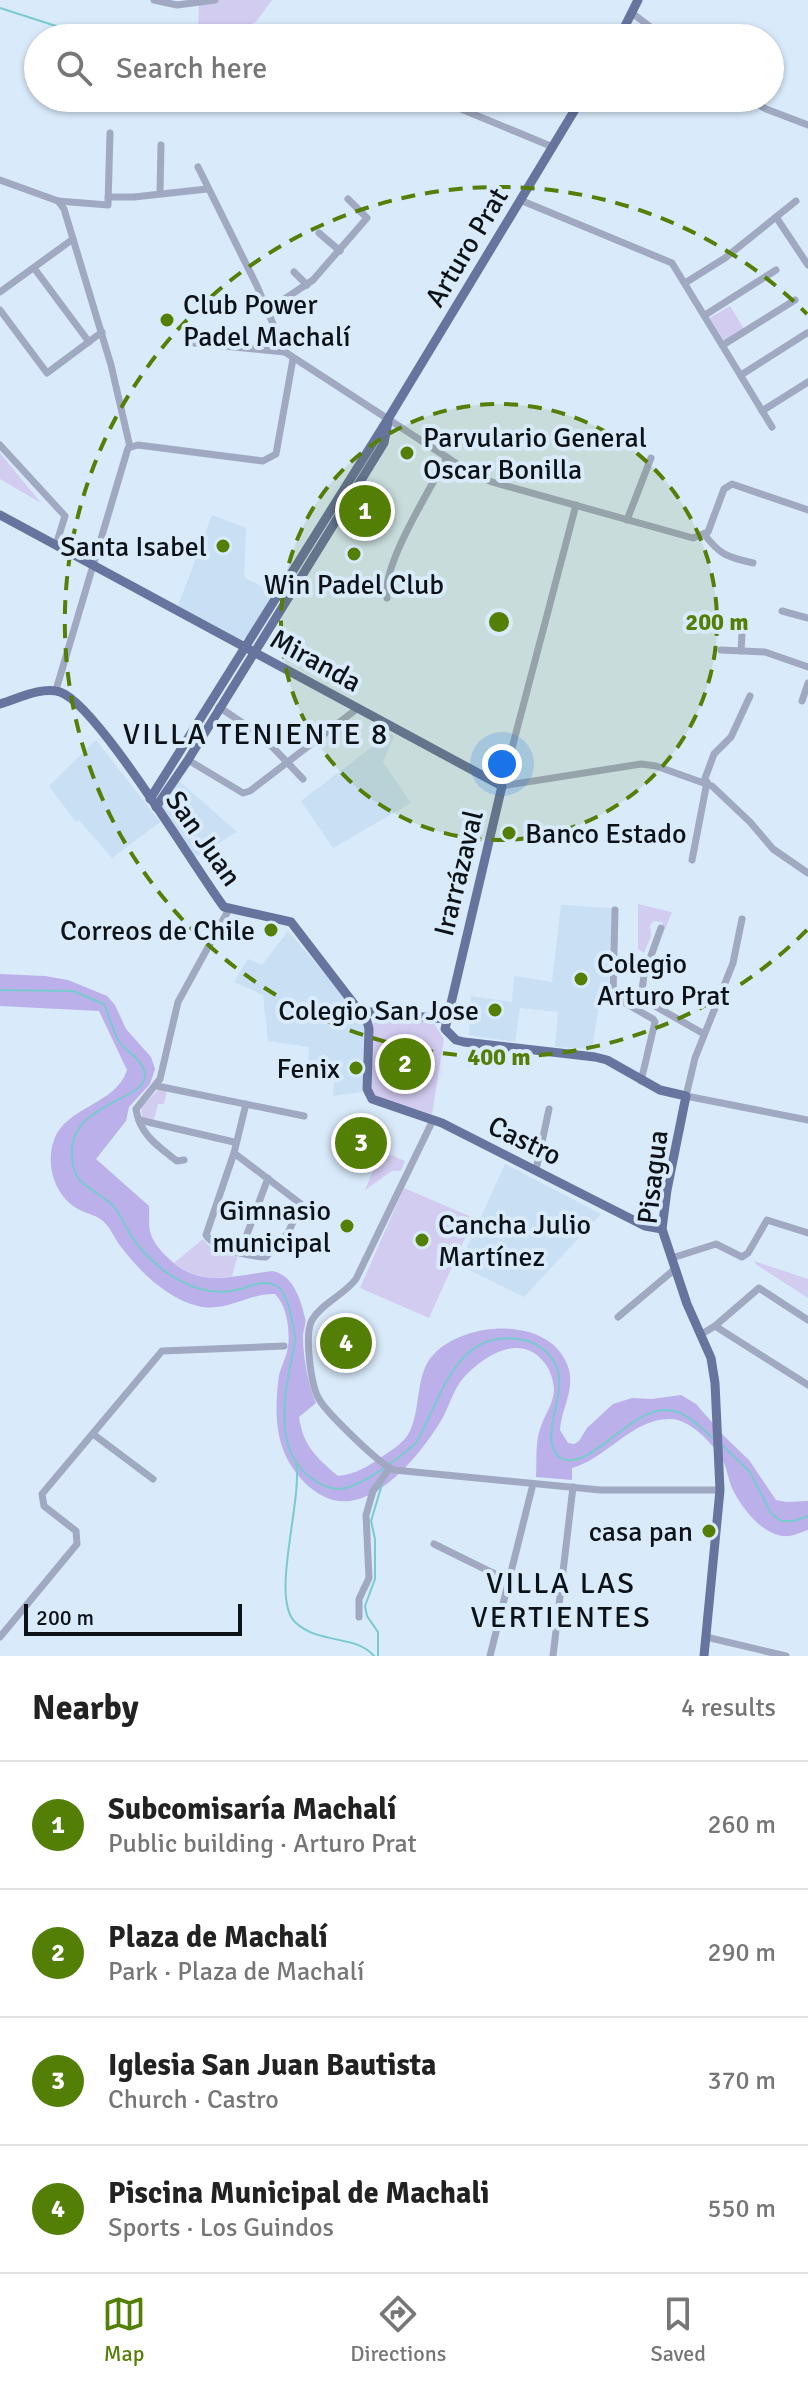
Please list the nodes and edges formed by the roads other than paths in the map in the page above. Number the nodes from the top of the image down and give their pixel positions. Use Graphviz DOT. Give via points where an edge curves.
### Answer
graph roads {
  1 [pos="154,0"];
  2 [pos="215,0"];
  3 [pos="638,0"];
  4 [pos="632,13"];
  5 [pos="626,24"];
  6 [pos="647,24"];
  7 [pos="468,112"];
  8 [pos="572,112"];
  9 [pos="774,112"];
  10 [pos="808,125"];
  11 [pos="110,133"];
  12 [pos="161,145"];
  13 [pos="553,147"];
  14 [pos="198,167"];
  15 [pos="0,180"];
  16 [pos="207,189"];
  17 [pos="160,193"];
  18 [pos="108,197"];
  19 [pos="348,199"];
  20 [pos="520,200"];
  21 [pos="58,201"];
  22 [pos="796,201"];
  23 [pos="776,217"];
  24 [pos="319,233"];
  25 [pos="73,239"];
  26 [pos="340,251"];
  27 [pos="808,265"];
  28 [pos="34,268"];
  29 [pos="776,270"];
  30 [pos="294,272"];
  31 [pos="685,283"];
  32 [pos="307,285"];
  33 [pos="0,292"];
  34 [pos="795,300"];
  35 [pos="0,310"];
  36 [pos="268,310"];
  37 [pos="705,315"];
  38 [pos="102,332"];
  39 [pos="807,333"];
  40 [pos="89,342"];
  41 [pos="194,343"];
  42 [pos="723,345"];
  43 [pos="285,352"];
  44 [pos="293,359"];
  45 [pos="741,375"];
  46 [pos="808,382"];
  47 [pos="762,411"];
  48 [pos="388,419"];
  49 [pos="772,427"];
  50 [pos="0,445"];
  51 [pos="130,447"];
  52 [pos="447,457"];
  53 [pos="651,458"];
  54 [pos="576,505"];
  55 [pos="808,510"];
  56 [pos="0,515"];
  57 [pos="627,520"];
  58 [pos="704,534"];
  59 [pos="56,545"];
  60 [pos="753,563"];
  61 [pos="93,565"];
  62 [pos="387,598"];
  63 [pos="782,611"];
  64 [pos="743,618"];
  65 [pos="808,618"];
  66 [pos="250,649"];
  67 [pos="721,650"];
  68 [pos="741,651"];
  69 [pos="808,667"];
  70 [pos="808,683"];
  71 [pos="56,690"];
  72 [pos="750,696"];
  73 [pos="802,701"];
  74 [pos="0,704"];
  75 [pos="219,707"];
  76 [pos="358,708"];
  77 [pos="188,760"];
  78 [pos="287,763"];
  79 [pos="303,779"];
  80 [pos="705,782"];
  81 [pos="502,786"];
  82 [pos="153,803"];
  83 [pos="692,860"];
  84 [pos="808,873"];
  85 [pos="229,909"];
  86 [pos="615,910"];
  87 [pos="742,919"];
  88 [pos="661,928"];
  89 [pos="361,1011"];
  90 [pos="445,1019"];
  91 [pos="704,1034"];
  92 [pos="641,1081"];
  93 [pos="157,1086"];
  94 [pos="686,1096"];
  95 [pos="246,1104"];
  96 [pos="549,1109"];
  97 [pos="304,1116"];
  98 [pos="139,1120"];
  99 [pos="433,1120"];
  100 [pos="808,1120"];
  101 [pos="234,1142"];
  102 [pos="234,1153"];
  103 [pos="184,1160"];
  104 [pos="536,1170"];
  105 [pos="268,1178"];
  106 [pos="662,1229"];
  107 [pos="808,1233"];
  108 [pos="240,1253"];
  109 [pos="672,1258"];
  110 [pos="675,1269"];
  111 [pos="618,1317"];
  112 [pos="808,1320"];
  113 [pos="715,1326"];
  114 [pos="700,1335"];
  115 [pos="284,1346"];
  116 [pos="808,1385"];
  117 [pos="93,1434"];
  118 [pos="386,1467"];
  119 [pos="153,1479"];
  120 [pos="533,1484"];
  121 [pos="573,1487"];
  122 [pos="720,1490"];
  123 [pos="434,1544"];
  124 [pos="507,1580"];
  125 [pos="359,1617"];
  126 [pos="0,1637"];
  127 [pos="706,1637"];
  128 [pos="490,1656"];
  129 [pos="553,1656"];
  130 [pos="704,1656"];
  131 [pos="786,1656"];
  1 -- 2 [label="street" via="177,5"];
  3 -- 4 [label="main road"];
  4 -- 5 [label="main road"];
  4 -- 6 [label="street"];
  7 -- 13 [label="street"];
  8 -- 13 [label="main road, Arturo Prat"];
  9 -- 10 [label="street"];
  11 -- 18 [label="street"];
  12 -- 17 [label="street"];
  13 -- 20 [label="main road, Arturo Prat"];
  14 -- 16 [label="street"];
  15 -- 21 [label="street"];
  16 -- 17 [label="street"];
  16 -- 36 [label="street"];
  17 -- 18 [label="street"];
  18 -- 21 [label="street" via="108,205"];
  19 -- 26 [label="street" via="367,218"];
  20 -- 31 [label="street" via="672,263"];
  20 -- 48 [label="main road, Arturo Prat"];
  21 -- 25 [label="street"];
  22 -- 23 [label="street"];
  23 -- 27 [label="street"];
  23 -- 31 [label="street"];
  24 -- 26 [label="street"];
  25 -- 28 [label="street"];
  25 -- 38 [label="street"];
  26 -- 32 [label="street"];
  28 -- 33 [label="street"];
  28 -- 40 [label="street"];
  29 -- 37 [label="street"];
  30 -- 32 [label="street"];
  31 -- 37 [label="street"];
  32 -- 36 [label="street"];
  34 -- 42 [label="street"];
  35 -- 40 [label="street" via="47,373"];
  36 -- 43 [label="street"];
  37 -- 42 [label="street"];
  38 -- 40 [label="street"];
  38 -- 51 [label="street"];
  39 -- 45 [label="street"];
  41 -- 43 [label="street"];
  42 -- 45 [label="street"];
  43 -- 44 [label="street"];
  44 -- 48 [label="street"];
  44 -- 51 [label="street" via="276,454 271,458"];
  45 -- 47 [label="street"];
  46 -- 47 [label="street"];
  47 -- 49 [label="street"];
  48 -- 52 [label="street"];
  48 -- 66 [label="main road, Arturo Prat"];
  50 -- 59 [label="street" via="65,516"];
  51 -- 61 [label="street"];
  52 -- 54 [label="street" via="483,479"];
  52 -- 62 [label="street" via="391,565"];
  53 -- 57 [label="street"];
  54 -- 57 [label="street"];
  54 -- 81 [label="street, Irarrázaval"];
  55 -- 58 [label="street" via="732,484 724,489"];
  56 -- 59 [label="main road, Miranda"];
  57 -- 58 [label="street" via="685,537"];
  58 -- 60 [label="street" via="720,553"];
  59 -- 61 [label="main road, Miranda"];
  61 -- 66 [label="main road, Miranda"];
  61 -- 71 [label="street"];
  63 -- 65 [label="street"];
  64 -- 68 [label="street"];
  66 -- 75 [label="main road, Arturo Prat"];
  66 -- 76 [label="main road, Miranda"];
  66 -- 82 [label="main road, Arturo Prat"];
  67 -- 68 [label="street"];
  68 -- 69 [label="street" via="765,652"];
  70 -- 73 [label="street"];
  71 -- 74 [label="main road"];
  71 -- 82 [label="main road, San Juan" via="85,712"];
  72 -- 80 [label="street" via="731,737 714,754"];
  75 -- 77 [label="main road, Arturo Prat"];
  75 -- 78 [label="street" via="262,736"];
  76 -- 78 [label="street"];
  76 -- 81 [label="main road, Miranda"];
  77 -- 78 [label="street" via="243,793 256,789"];
  77 -- 82 [label="main road, Arturo Prat"];
  78 -- 79 [label="street"];
  80 -- 81 [label="street" via="641,764"];
  80 -- 83 [label="street"];
  80 -- 84 [label="street" via="720,791 773,849"];
  81 -- 90 [label="main road, Irarrázaval"];
  82 -- 85 [label="main road, San Juan"];
  85 -- 89 [label="main road" via="291,922"];
  85 -- 93 [label="street" via="178,1002"];
  86 -- 92 [label="street" via="613,996 655,1022"];
  87 -- 91 [label="street, Pisagua" via="730,971"];
  88 -- 91 [label="street" via="641,998"];
  89 -- 90 [label="main road"];
  89 -- 99 [label="main road, Castro" via="369,1029 367,1094"];
  90 -- 92 [label="main road" via="445,1029 456,1040 595,1057"];
  91 -- 94 [label="street, Pisagua"];
  92 -- 94 [label="main road"];
  93 -- 95 [label="street"];
  93 -- 98 [label="street" via="136,1109"];
  94 -- 100 [label="street"];
  94 -- 106 [label="main road, Pisagua"];
  95 -- 97 [label="street"];
  95 -- 101 [label="street"];
  96 -- 104 [label="street"];
  98 -- 101 [label="street"];
  98 -- 103 [label="street" via="151,1140 177,1161"];
  99 -- 104 [label="main road, Castro"];
  99 -- 118 [label="street" via="356,1279 312,1319 308,1334 318,1398"];
  101 -- 102 [label="street"];
  102 -- 105 [label="street"];
  102 -- 108 [label="street" via="206,1231 208,1240"];
  104 -- 106 [label="main road, Castro" via="645,1226"];
  105 -- 108 [label="street"];
  105 -- 108 [label="street" via="300,1201 300,1211 268,1256"];
  106 -- 109 [label="main road, Pisagua"];
  107 -- 109 [label="street" via="767,1220 742,1257 716,1244"];
  109 -- 110 [label="main road, Pisagua"];
  110 -- 111 [label="street"];
  110 -- 114 [label="main road, Pisagua"];
  112 -- 113 [label="street" via="759,1288"];
  113 -- 114 [label="street"];
  113 -- 116 [label="street"];
  114 -- 122 [label="main road, Pisagua" via="714,1369"];
  115 -- 117 [label="street" via="162,1351"];
  117 -- 119 [label="street"];
  117 -- 126 [label="street" via="42,1494 44,1506 76,1531 77,1544"];
  118 -- 120 [label="street"];
  118 -- 125 [label="street" via="366,1515 369,1578 359,1599"];
  120 -- 121 [label="street"];
  120 -- 124 [label="street"];
  121 -- 122 [label="street"];
  121 -- 129 [label="street"];
  122 -- 127 [label="main road, Pisagua"];
  123 -- 124 [label="street"];
  124 -- 128 [label="street"];
  127 -- 130 [label="main road, Pisagua"];
  127 -- 131 [label="street"];
}
